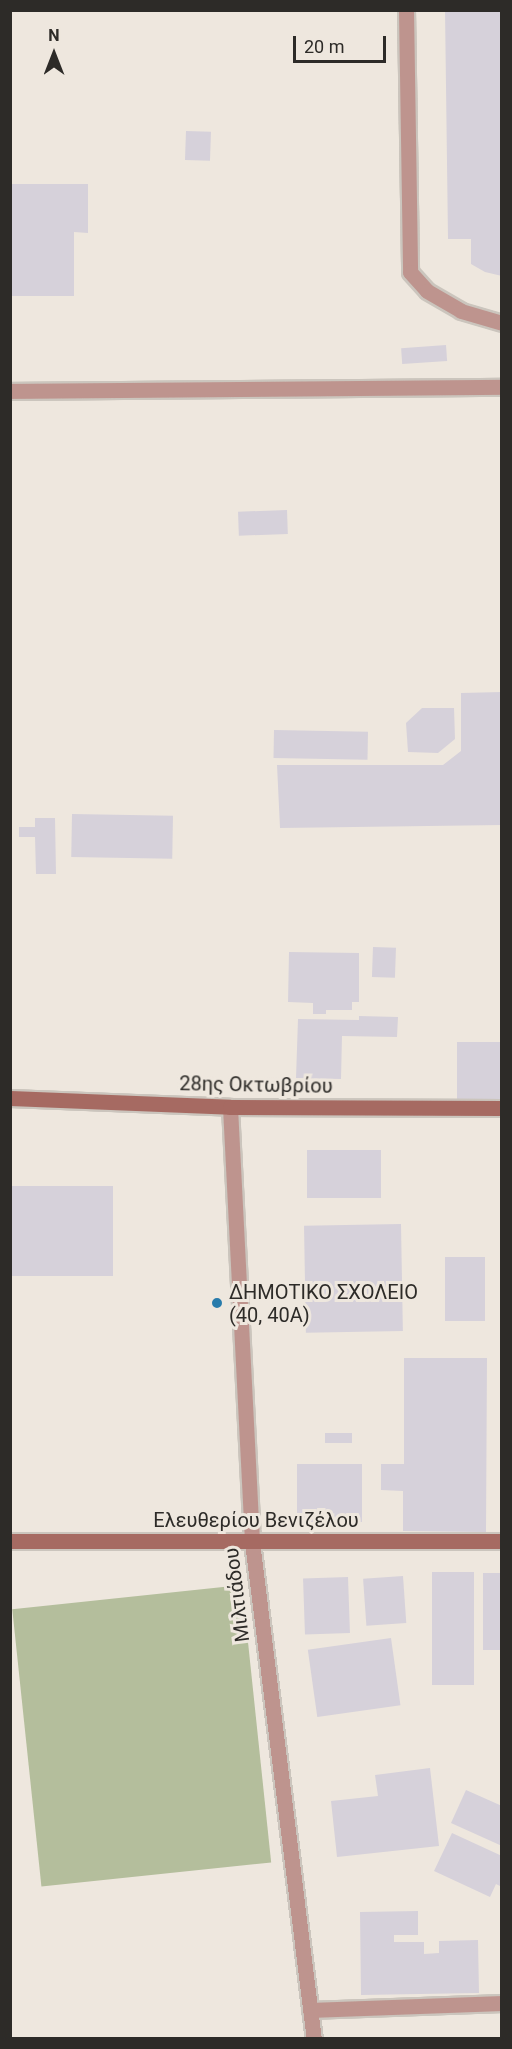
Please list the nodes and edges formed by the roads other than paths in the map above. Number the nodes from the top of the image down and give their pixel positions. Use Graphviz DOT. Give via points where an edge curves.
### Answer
graph roads {
  1 [pos="406,10"];
  2 [pos="501,323"];
  3 [pos="501,387"];
  4 [pos="10,391"];
  5 [pos="10,1098"];
  6 [pos="230,1107"];
  7 [pos="501,1108"];
  8 [pos="10,1541"];
  9 [pos="501,1541"];
  10 [pos="252,1542"];
  11 [pos="501,2003"];
  12 [pos="310,2010"];
  13 [pos="314,2038"];
  1 -- 2 [label="street" via="410,272 427,291 461,311"];
  3 -- 4 [label="street"];
  5 -- 6 [label="main road, 28ης Οκτωβρίου"];
  6 -- 7 [label="main road, 28ης Οκτωβρίου"];
  6 -- 10 [label="street, Μιλτιάδου"];
  8 -- 10 [label="main road, Ελευθερίου Βενιζέλου"];
  9 -- 10 [label="main road, Ελευθερίου Βενιζέλου"];
  10 -- 12 [label="street, Μιλτιάδου"];
  11 -- 12 [label="street"];
  12 -- 13 [label="street, Μιλτιάδου"];
}
